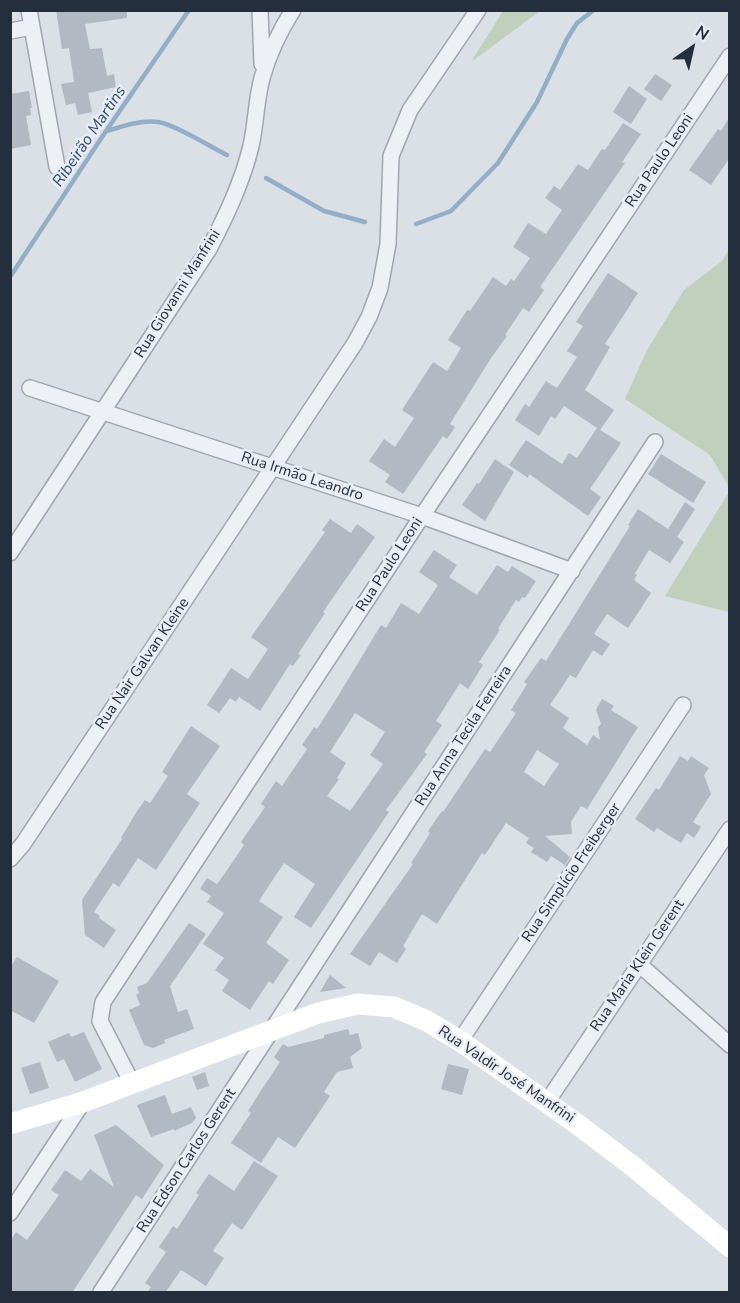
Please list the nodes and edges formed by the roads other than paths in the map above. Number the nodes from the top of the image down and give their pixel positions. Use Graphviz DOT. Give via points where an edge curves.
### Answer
graph roads {
  1 [pos="29,10"];
  2 [pos="260,10"];
  3 [pos="293,10"];
  4 [pos="478,10"];
  5 [pos="32,27"];
  6 [pos="10,31"];
  7 [pos="729,56"];
  8 [pos="262,78"];
  9 [pos="57,167"];
  10 [pos="30,388"];
  11 [pos="104,412"];
  12 [pos="655,442"];
  13 [pos="274,467"];
  14 [pos="422,516"];
  15 [pos="10,553"];
  16 [pos="572,571"];
  17 [pos="683,705"];
  18 [pos="729,829"];
  19 [pos="10,859"];
  20 [pos="640,965"];
  21 [pos="273,1029"];
  22 [pos="460,1041"];
  23 [pos="729,1045"];
  24 [pos="132,1083"];
  25 [pos="83,1102"];
  26 [pos="547,1102"];
  27 [pos="10,1124"];
  28 [pos="10,1213"];
  29 [pos="729,1247"];
  30 [pos="101,1293"];
  1 -- 5 [label="street"];
  2 -- 8 [label="street"];
  3 -- 8 [label="street, Rua Giovanni Manfrini" via="273,46"];
  4 -- 13 [label="street, Rua Nair Galvan Kleine" via="410,110 391,156 388,244 380,288 369,317"];
  5 -- 6 [label="street"];
  5 -- 9 [label="street"];
  7 -- 14 [label="street, Rua Paulo Leoni"];
  8 -- 11 [label="street, Rua Giovanni Manfrini" via="244,173 223,222"];
  10 -- 11 [label="street, Rua Irmão Leandro"];
  11 -- 13 [label="street, Rua Irmão Leandro"];
  11 -- 15 [label="street, Rua Giovanni Manfrini"];
  12 -- 16 [label="street, Rua Anna Tecila Ferreira"];
  13 -- 14 [label="street, Rua Irmão Leandro"];
  13 -- 19 [label="street, Rua Nair Galvan Kleine"];
  14 -- 16 [label="street, Rua Irmão Leandro"];
  14 -- 24 [label="street, Rua Paulo Leoni" via="103,1002 100,1021"];
  16 -- 21 [label="street, Rua Anna Tecila Ferreira"];
  17 -- 22 [label="street, Rua Simplício Freiberger"];
  18 -- 20 [label="street, Rua Maria Klein Gerent"];
  20 -- 23 [label="street"];
  20 -- 26 [label="street, Rua Maria Klein Gerent"];
  21 -- 22 [label="street, Rua Valdir José Manfrini" via="358,1004 394,1007"];
  21 -- 24 [label="street, Rua Valdir José Manfrini"];
  21 -- 30 [label="street, Rua Edson Carlos Gerent"];
  22 -- 26 [label="street, Rua Valdir José Manfrini"];
  24 -- 25 [label="street, Rua Valdir José Manfrini"];
  25 -- 27 [label="street, Rua Valdir José Manfrini"];
  25 -- 28 [label="street"];
  26 -- 29 [label="street, Rua Valdir José Manfrini"];
}
